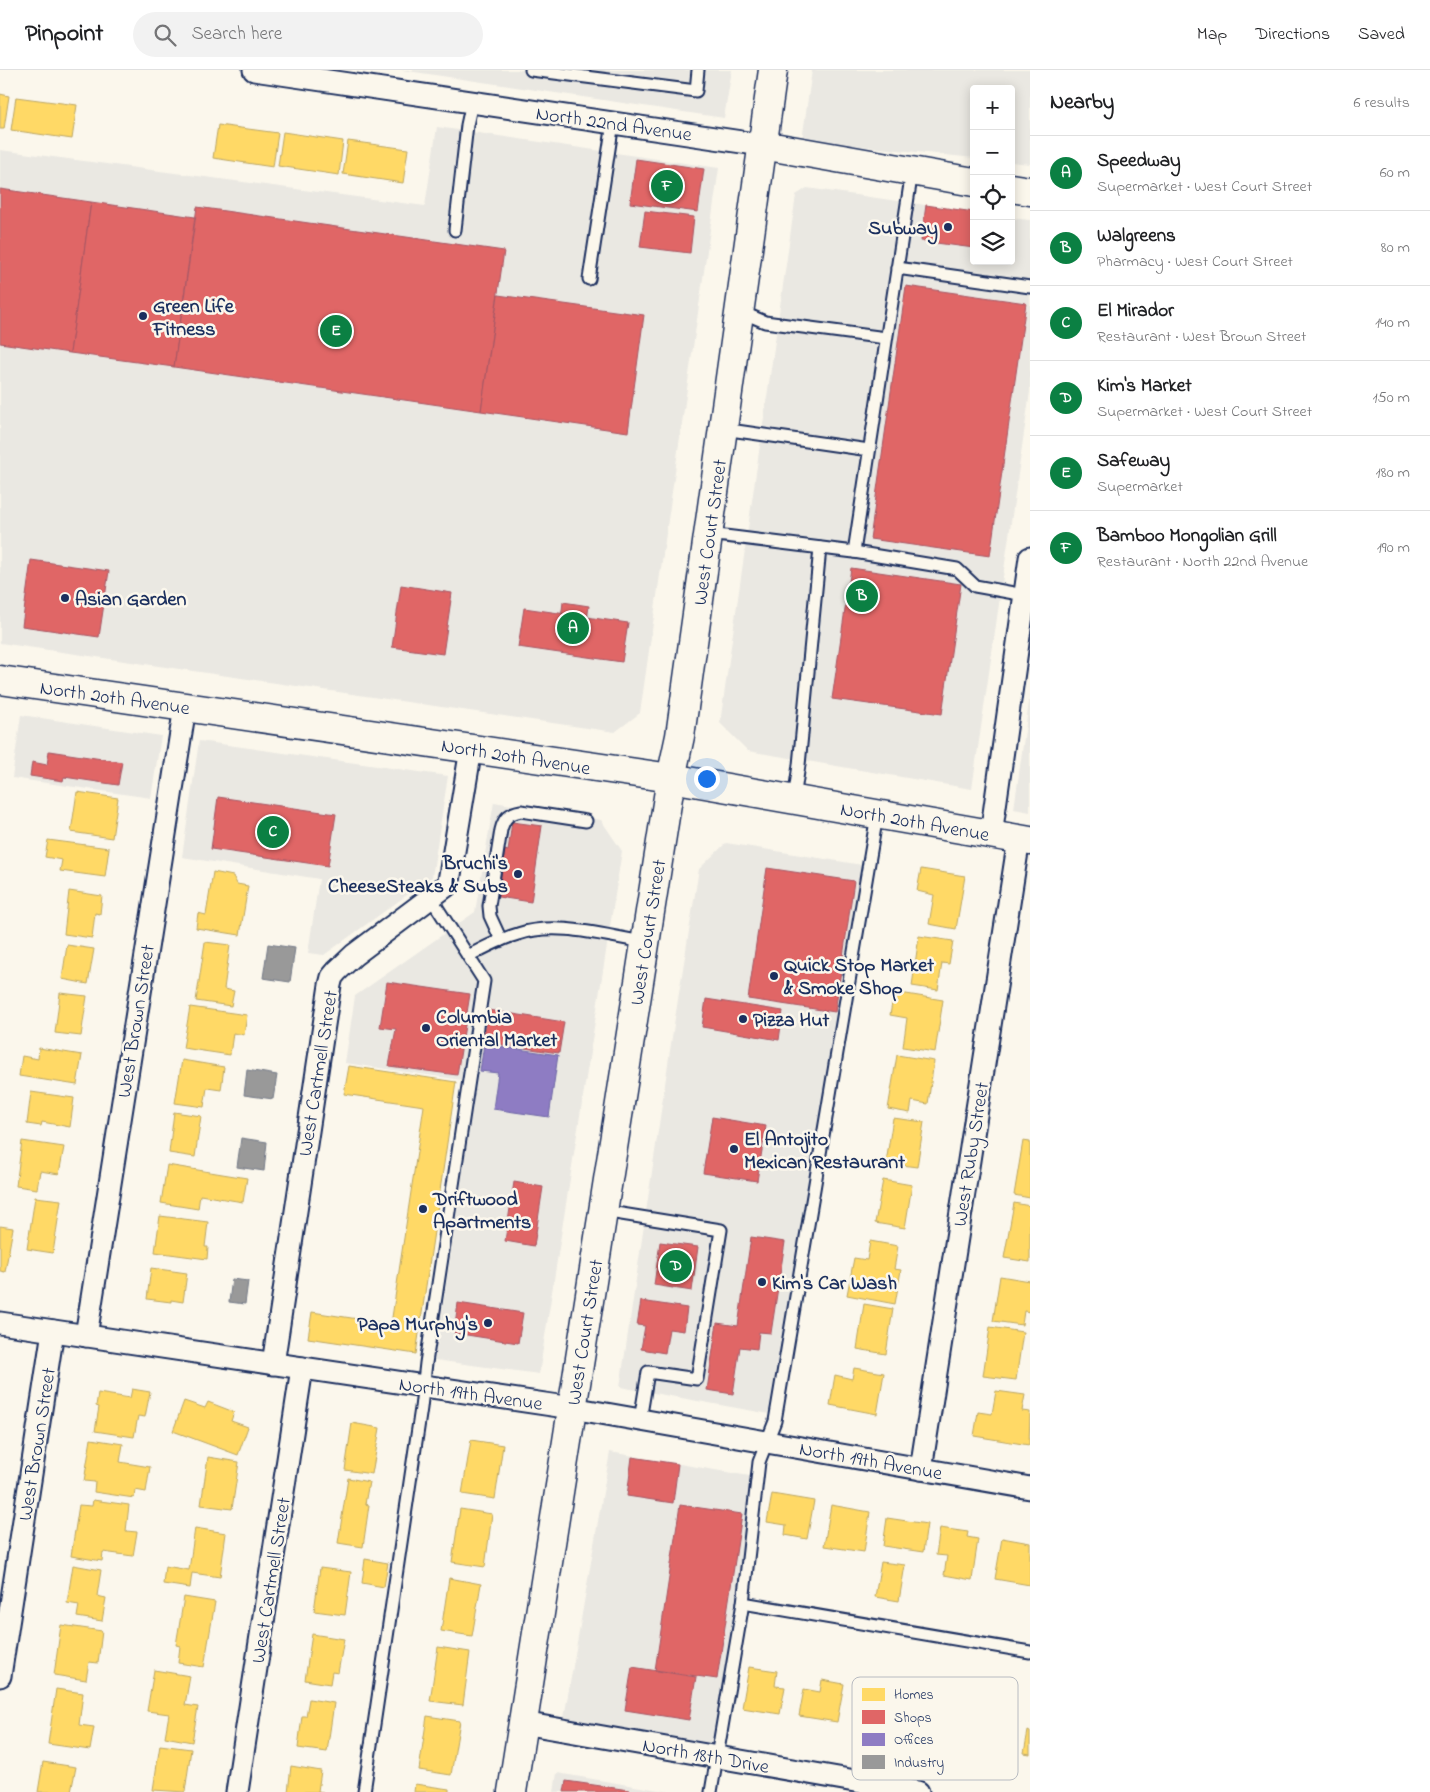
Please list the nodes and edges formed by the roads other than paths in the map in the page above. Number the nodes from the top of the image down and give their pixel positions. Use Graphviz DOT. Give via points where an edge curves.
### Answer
graph roads {
  1 [pos="254,70"];
  2 [pos="531,70"];
  3 [pos="698,70"];
  4 [pos="773,70"];
  5 [pos="472,102"];
  6 [pos="613,123"];
  7 [pos="762,145"];
  8 [pos="912,171"];
  9 [pos="970,181"];
  10 [pos="1015,189"];
  11 [pos="1030,192"];
  12 [pos="454,230"];
  13 [pos="897,268"];
  14 [pos="589,279"];
  15 [pos="1030,287"];
  16 [pos="740,311"];
  17 [pos="886,338"];
  18 [pos="723,429"];
  19 [pos="869,450"];
  20 [pos="709,534"];
  21 [pos="820,548"];
  22 [pos="854,552"];
  23 [pos="1030,558"];
  24 [pos="1025,595"];
  25 [pos="0,680"];
  26 [pos="185,707"];
  27 [pos="471,749"];
  28 [pos="671,778"];
  29 [pos="794,800"];
  30 [pos="877,815"];
  31 [pos="586,821"];
  32 [pos="991,835"];
  33 [pos="1024,840"];
  34 [pos="431,898"];
  35 [pos="501,940"];
  36 [pos="645,942"];
  37 [pos="468,956"];
  38 [pos="603,1210"];
  39 [pos="0,1323"];
  40 [pos="53,1331"];
  41 [pos="86,1336"];
  42 [pos="274,1364"];
  43 [pos="302,1368"];
  44 [pos="423,1386"];
  45 [pos="572,1408"];
  46 [pos="640,1420"];
  47 [pos="767,1442"];
  48 [pos="921,1469"];
  49 [pos="1030,1488"];
  50 [pos="743,1603"];
  51 [pos="1030,1652"];
  52 [pos="0,1676"];
  53 [pos="523,1723"];
  54 [pos="716,1757"];
  55 [pos="237,1792"];
  56 [pos="364,1792"];
  57 [pos="512,1792"];
  58 [pos="711,1792"];
  59 [pos="918,1792"];
  1 -- 5 [label="street, North 22nd Avenue"];
  2 -- 3 [label="lane" via="696,91"];
  4 -- 7 [label="main road, West Court Street"];
  5 -- 6 [label="street, North 22nd Avenue"];
  5 -- 12 [label="lane"];
  6 -- 7 [label="street, North 22nd Avenue"];
  6 -- 14 [label="lane"];
  7 -- 8 [label="main road, North 22nd Avenue"];
  7 -- 16 [label="main road, West Court Street"];
  8 -- 9 [label="main road, North 22nd Avenue"];
  8 -- 13 [label="lane"];
  10 -- 11 [label="main road"];
  13 -- 15 [label="lane"];
  13 -- 17 [label="lane"];
  16 -- 17 [label="lane" via="765,322"];
  16 -- 18 [label="main road, West Court Street"];
  17 -- 19 [label="lane"];
  18 -- 19 [label="lane"];
  18 -- 20 [label="main road, West Court Street"];
  19 -- 22 [label="lane"];
  20 -- 21 [label="lane"];
  20 -- 28 [label="main road, West Court Street"];
  21 -- 22 [label="lane"];
  21 -- 29 [label="lane"];
  22 -- 24 [label="lane" via="957,570 975,586"];
  23 -- 24 [label="street"];
  24 -- 32 [label="street"];
  25 -- 26 [label="main road, North 20th Avenue"];
  26 -- 27 [label="main road, North 20th Avenue"];
  26 -- 41 [label="street, West Brown Street"];
  27 -- 28 [label="main road, North 20th Avenue"];
  27 -- 34 [label="street, West Cartmell Street" via="449,881"];
  28 -- 29 [label="main road, North 20th Avenue"];
  28 -- 36 [label="main road, West Court Street"];
  29 -- 30 [label="main road, North 20th Avenue"];
  30 -- 32 [label="main road, North 20th Avenue"];
  30 -- 47 [label="lane" via="775,1421"];
  31 -- 35 [label="lane" via="521,811 514,812 503,822 489,906"];
  32 -- 33 [label="main road, North 20th Avenue"];
  33 -- 48 [label="street, West Ruby Street"];
  34 -- 37 [label="lane"];
  34 -- 42 [label="street, West Cartmell Street" via="354,955 332,977"];
  35 -- 36 [label="lane" via="543,929"];
  35 -- 37 [label="lane"];
  36 -- 38 [label="main road, West Court Street"];
  37 -- 44 [label="lane" via="484,981"];
  38 -- 45 [label="main road, West Court Street"];
  38 -- 46 [label="lane" via="721,1230 697,1379 648,1372"];
  39 -- 40 [label="street, North 19th Avenue"];
  40 -- 41 [label="street, North 19th Avenue"];
  40 -- 52 [label="street, West Brown Street"];
  41 -- 42 [label="street, North 19th Avenue"];
  42 -- 43 [label="street, North 19th Avenue"];
  43 -- 44 [label="street, North 19th Avenue"];
  43 -- 55 [label="street, West Cartmell Street"];
  44 -- 45 [label="street, North 19th Avenue"];
  44 -- 56 [label="lane"];
  45 -- 46 [label="street, North 19th Avenue"];
  45 -- 53 [label="main road, West Court Street"];
  46 -- 47 [label="street, North 19th Avenue"];
  47 -- 48 [label="street, North 19th Avenue"];
  47 -- 50 [label="lane" via="759,1462"];
  48 -- 49 [label="street, North 19th Avenue"];
  50 -- 51 [label="lane"];
  50 -- 54 [label="lane"];
  53 -- 54 [label="street, North 18th Drive"];
  53 -- 57 [label="main road, West Court Street"];
  54 -- 58 [label="lane"];
  54 -- 59 [label="street, North 18th Drive"];
}
